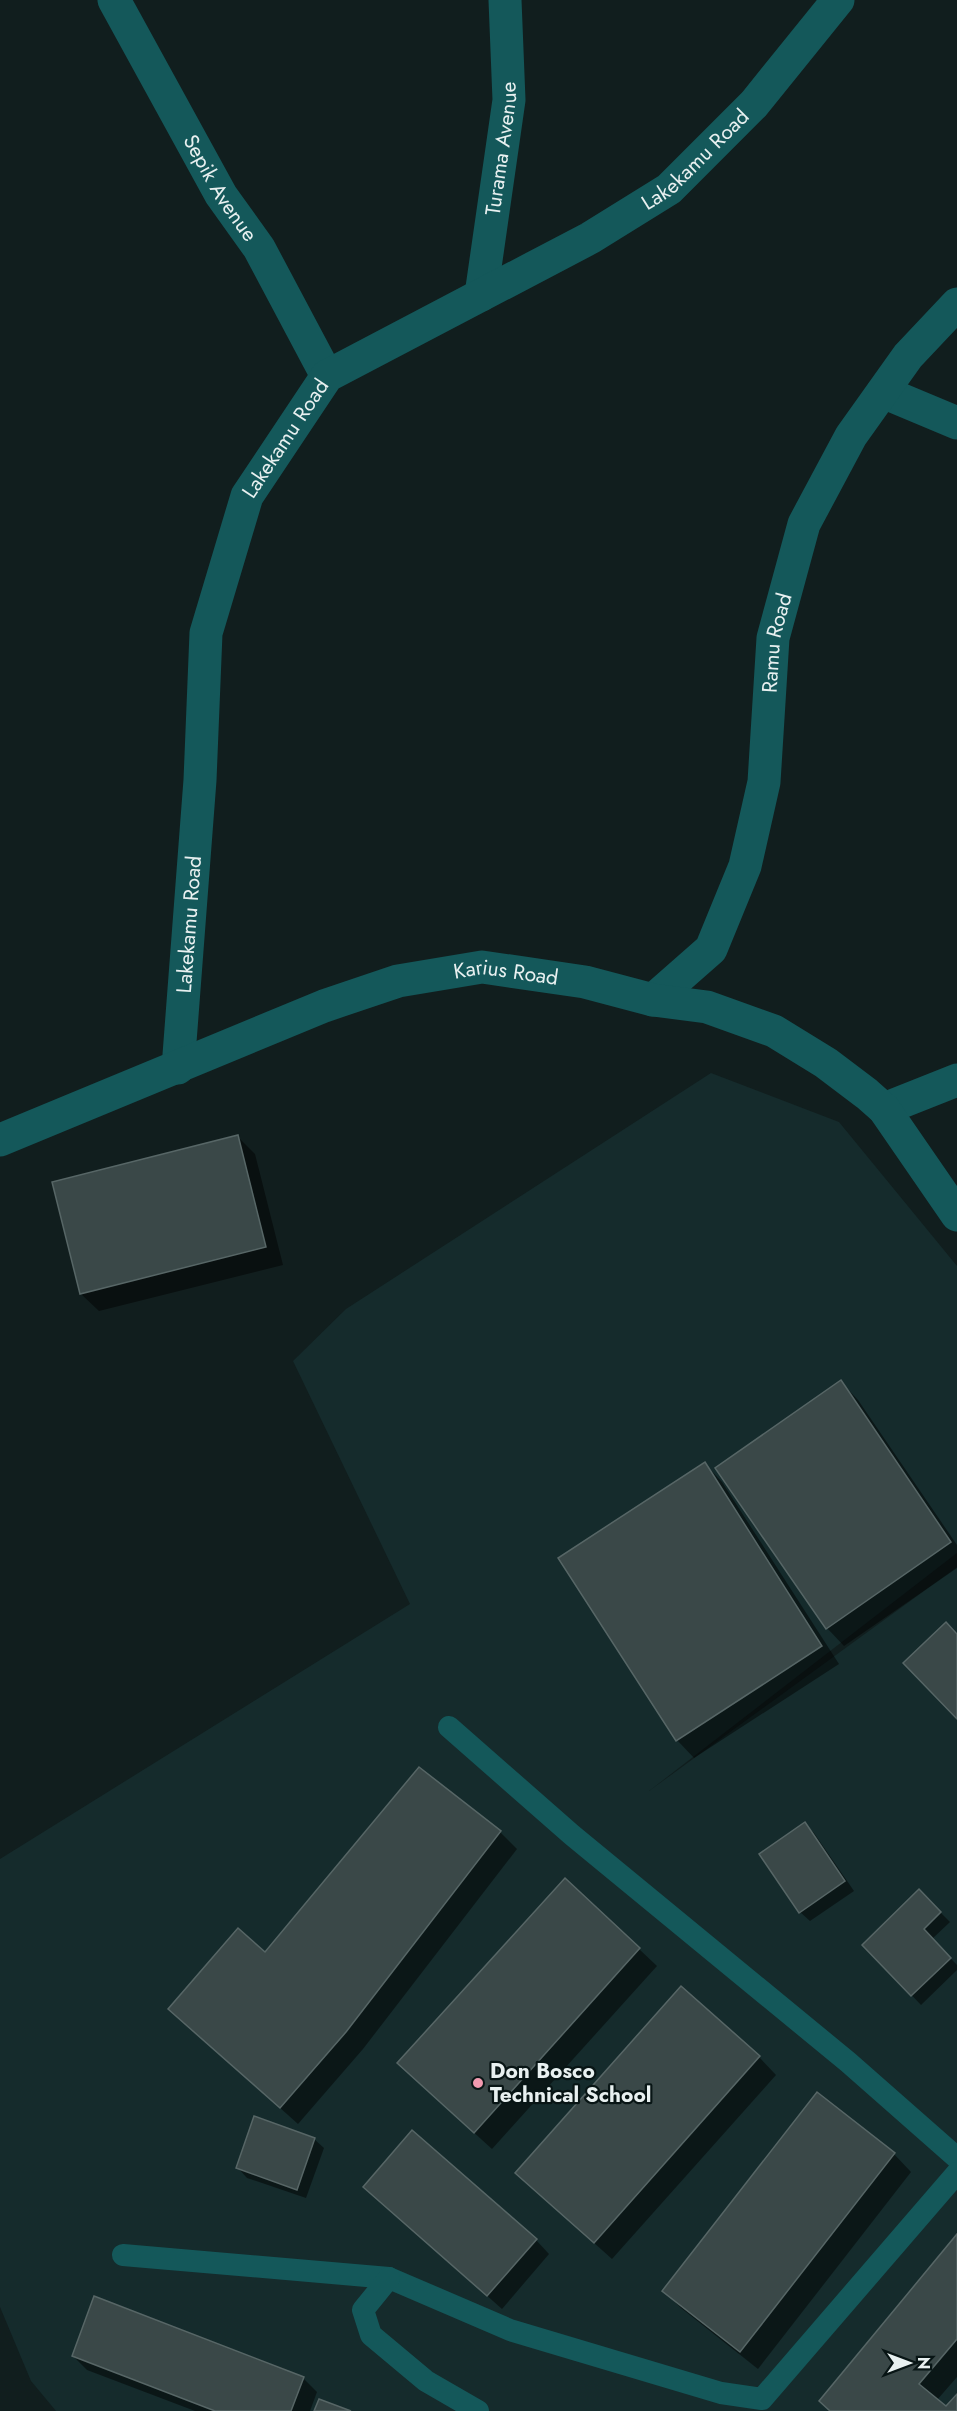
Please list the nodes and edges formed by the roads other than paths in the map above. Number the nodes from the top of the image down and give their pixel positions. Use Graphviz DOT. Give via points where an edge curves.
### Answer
graph roads {
  1 [pos="114,0"];
  2 [pos="505,0"];
  3 [pos="838,0"];
  4 [pos="481,295"];
  5 [pos="957,304"];
  6 [pos="327,376"];
  7 [pos="883,392"];
  8 [pos="957,423"];
  9 [pos="653,1000"];
  10 [pos="178,1068"];
  11 [pos="957,1080"];
  12 [pos="884,1109"];
  13 [pos="0,1140"];
  14 [pos="957,1215"];
  15 [pos="449,1727"];
  16 [pos="957,2158"];
  17 [pos="957,2173"];
  18 [pos="123,2255"];
  19 [pos="389,2278"];
  20 [pos="478,2411"];
  1 -- 6 [label="street, Sepik Avenue" via="221,195 259,248"];
  2 -- 4 [label="street, Turama Avenue" via="509,100"];
  3 -- 4 [label="street, Lakekamu Road" via="753,104 669,189 590,238"];
  4 -- 6 [label="street, Lakekamu Road"];
  5 -- 7 [label="street, Ramu Road" via="908,356"];
  6 -- 10 [label="street, Lakekamu Road" via="247,496 206,633 200,780"];
  7 -- 8 [label="street"];
  7 -- 9 [label="street, Ramu Road" via="852,436 804,524 773,638 764,782 745,866 711,949"];
  9 -- 10 [label="street, Karius Road" via="585,982 482,967 398,981 324,1006"];
  9 -- 12 [label="street, Karius Road" via="707,1007 774,1031 826,1063"];
  10 -- 13 [label="street, Karius Road"];
  11 -- 12 [label="street"];
  12 -- 14 [label="street, Karius Road"];
  15 -- 16 [label="lane"];
  17 -- 19 [label="lane" via="762,2399 721,2393 510,2330"];
  18 -- 19 [label="lane"];
  19 -- 20 [label="lane" via="363,2310 370,2335 426,2380"];
}
